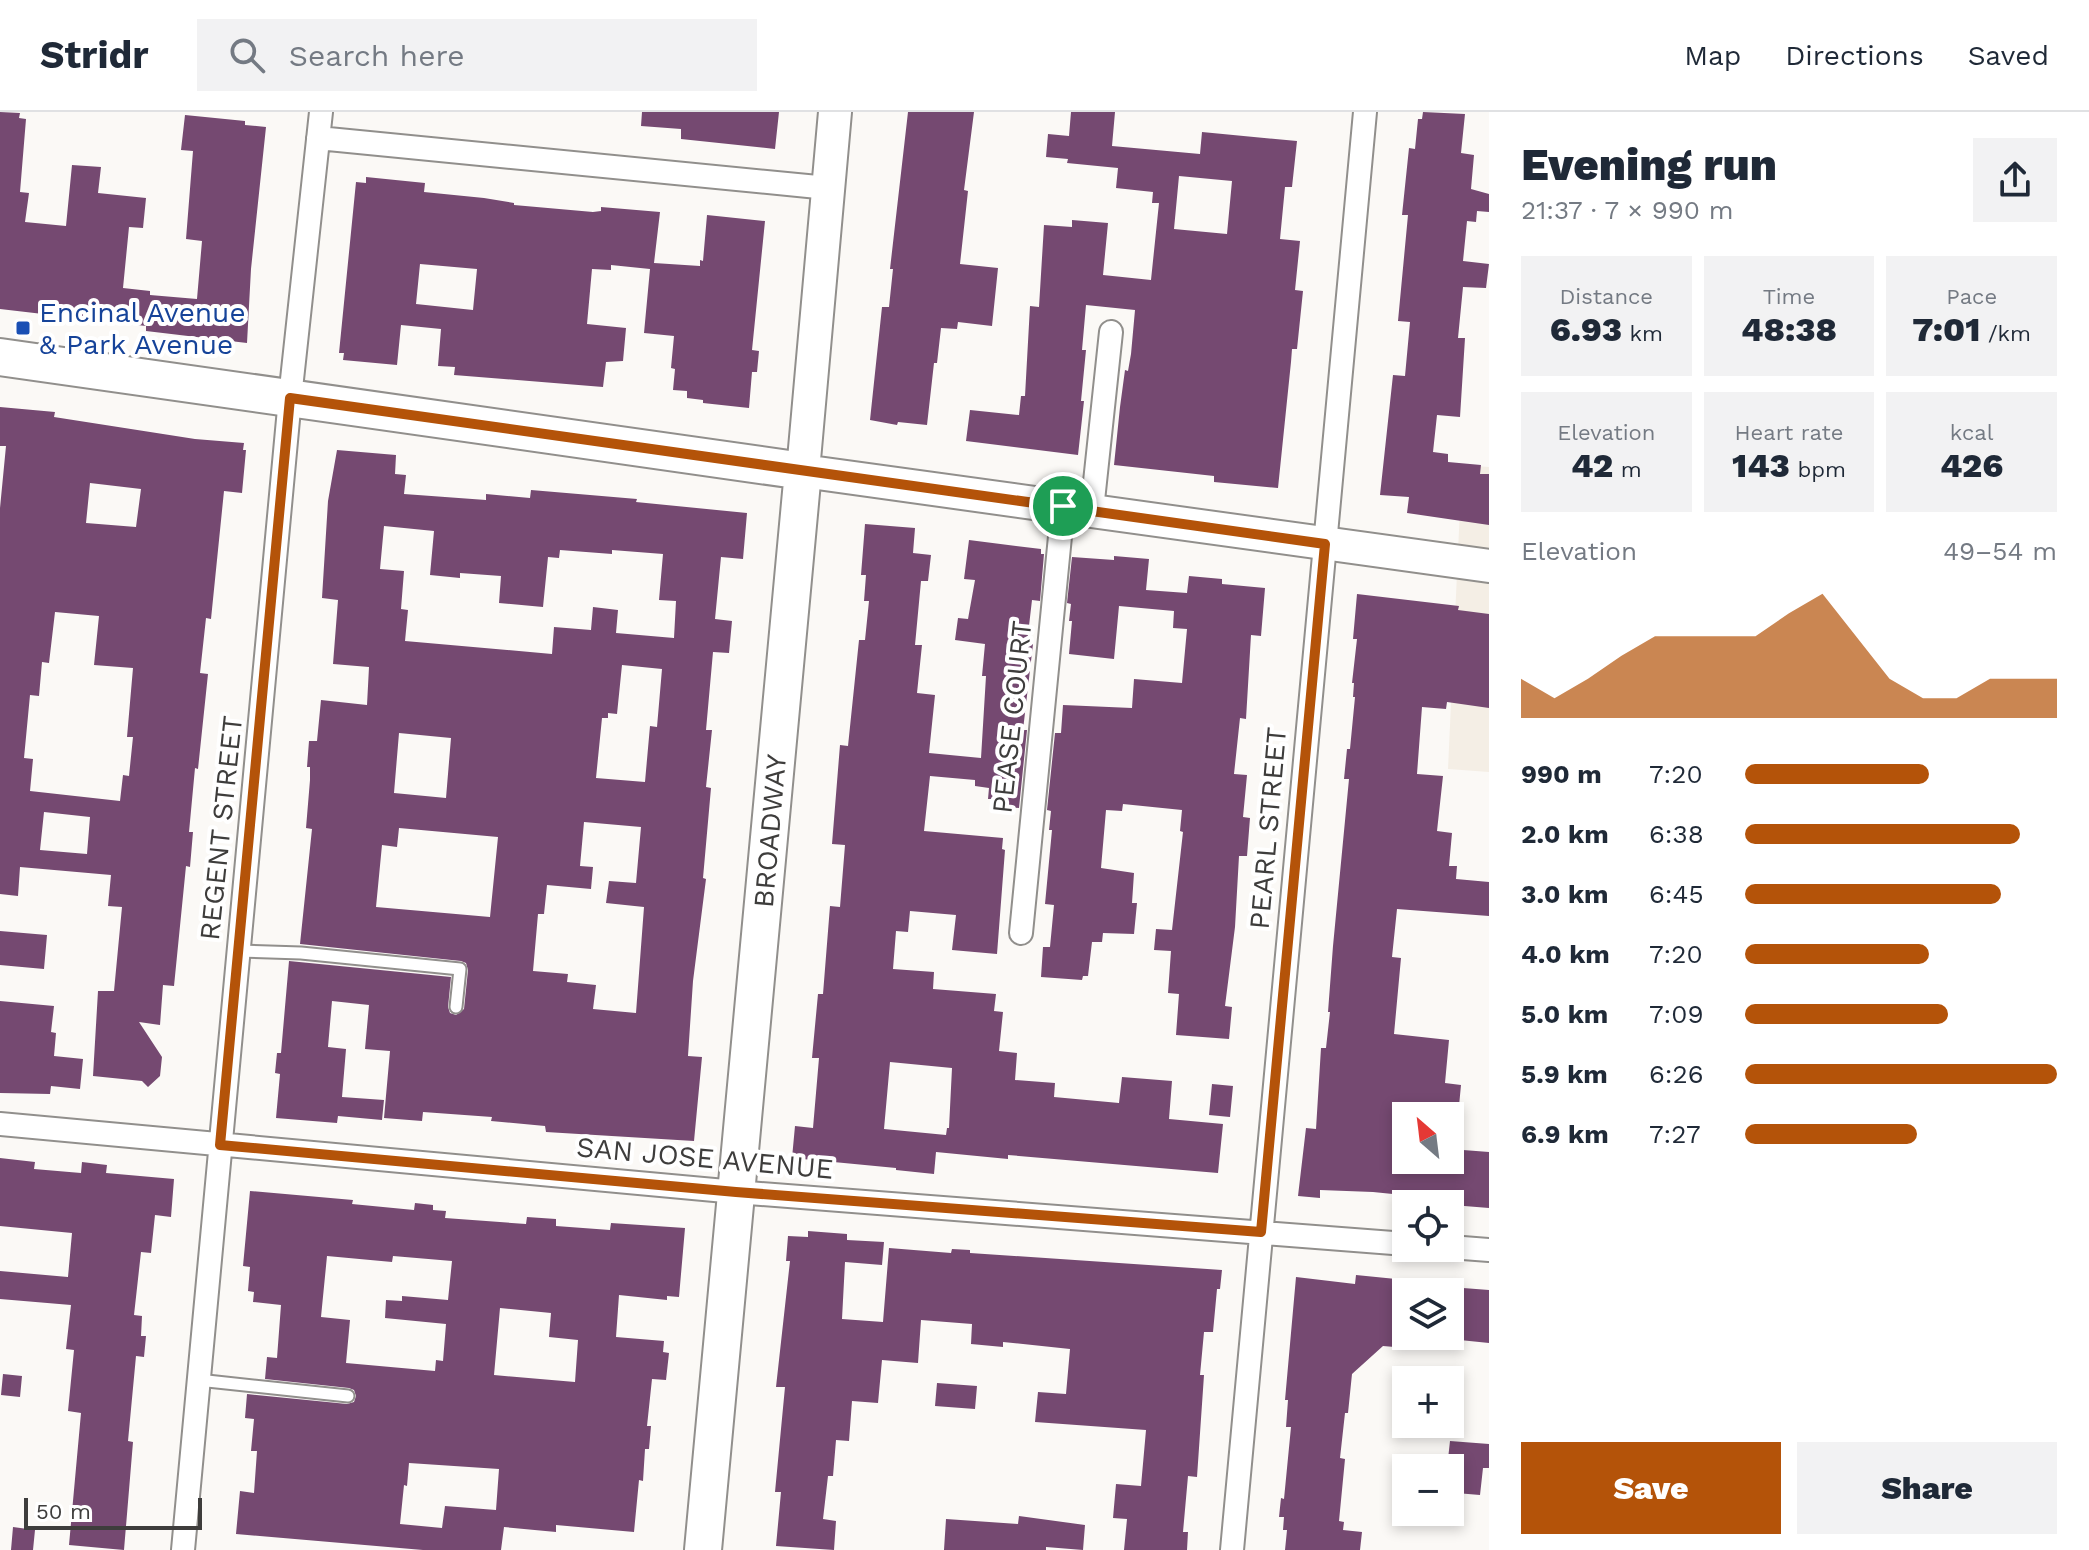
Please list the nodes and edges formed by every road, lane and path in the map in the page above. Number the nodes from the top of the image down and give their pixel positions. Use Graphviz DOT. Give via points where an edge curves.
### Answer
graph roads {
  1 [pos="321,112"];
  2 [pos="835,112"];
  3 [pos="1365,112"];
  4 [pos="318,138"];
  5 [pos="828,188"];
  6 [pos="1111,332"];
  7 [pos="0,357"];
  8 [pos="290,398"];
  9 [pos="803,471"];
  10 [pos="1078,508"];
  11 [pos="1325,544"];
  12 [pos="1489,566"];
  13 [pos="1021,933"];
  14 [pos="239,951"];
  15 [pos="456,1007"];
  16 [pos="0,1124"];
  17 [pos="220,1145"];
  18 [pos="736,1192"];
  19 [pos="1261,1232"];
  20 [pos="1392,1243"];
  21 [pos="1464,1248"];
  22 [pos="1489,1250"];
  23 [pos="198,1380"];
  24 [pos="348,1396"];
  25 [pos="183,1550"];
  26 [pos="703,1550"];
  27 [pos="1232,1550"];
  1 -- 4 [label="street, REGENT STREET"];
  2 -- 5 [label="main road, BROADWAY"];
  3 -- 11 [label="street, PEARL STREET"];
  4 -- 5 [label="street"];
  4 -- 8 [label="street, REGENT STREET"];
  5 -- 9 [label="main road, BROADWAY"];
  6 -- 10 [label="street, PEASE COURT"];
  7 -- 8 [label="main road"];
  8 -- 9 [label="main road"];
  8 -- 14 [label="street, REGENT STREET"];
  9 -- 10 [label="main road"];
  9 -- 18 [label="main road, BROADWAY"];
  10 -- 11 [label="main road"];
  10 -- 13 [label="street, PEASE COURT"];
  11 -- 12 [label="main road"];
  11 -- 19 [label="street, PEARL STREET"];
  14 -- 15 [label="lane" via="460,969"];
  14 -- 17 [label="street, REGENT STREET"];
  16 -- 17 [label="street, SAN JOSE AVENUE"];
  17 -- 18 [label="street, SAN JOSE AVENUE"];
  17 -- 23 [label="street, REGENT STREET"];
  18 -- 19 [label="street, SAN JOSE AVENUE"];
  18 -- 26 [label="main road, BROADWAY"];
  19 -- 20 [label="street, SAN JOSE AVENUE"];
  19 -- 27 [label="street, PEARL STREET"];
  21 -- 22 [label="street"];
  23 -- 24 [label="lane"];
  23 -- 25 [label="street, REGENT STREET"];
}
